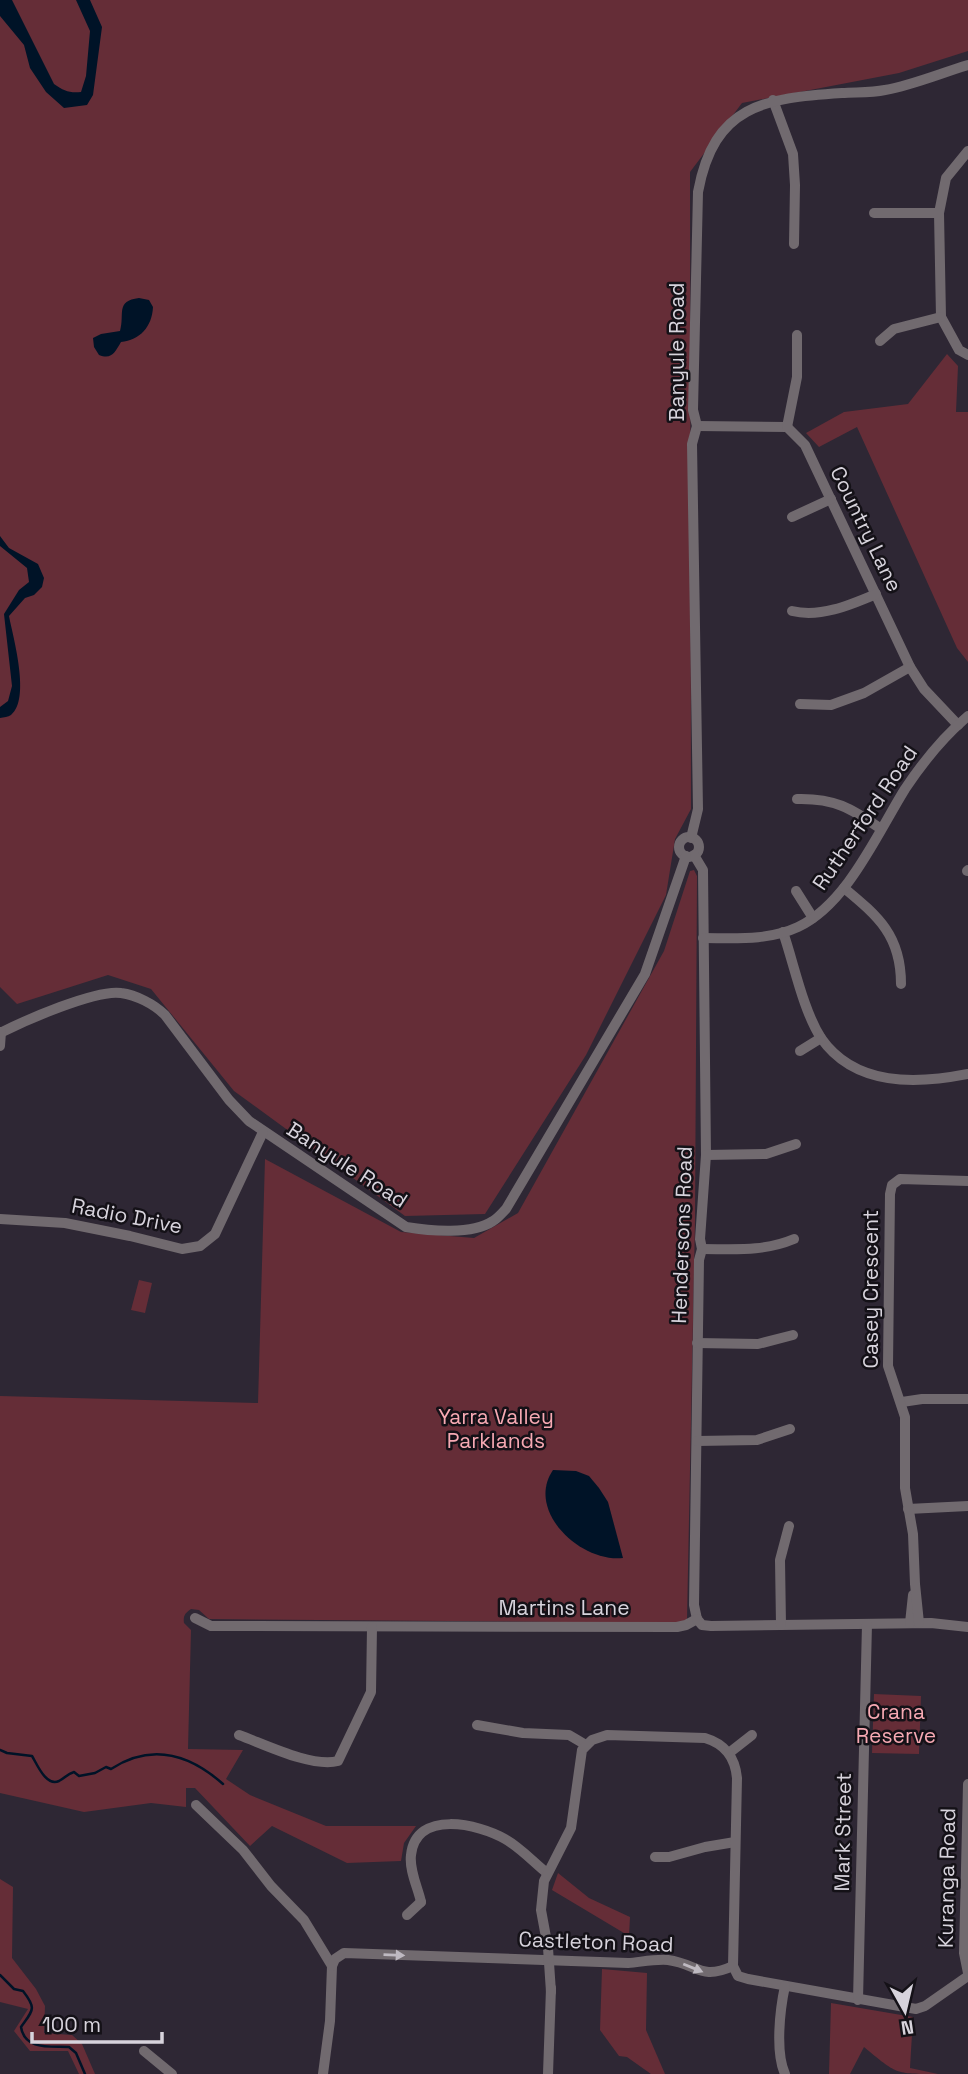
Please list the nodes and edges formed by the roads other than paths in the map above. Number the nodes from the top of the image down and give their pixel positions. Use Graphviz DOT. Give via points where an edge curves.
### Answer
graph roads {
  1 [pos="968,65"];
  2 [pos="773,100"];
  3 [pos="968,150"];
  4 [pos="874,213"];
  5 [pos="939,213"];
  6 [pos="794,244"];
  7 [pos="941,317"];
  8 [pos="797,335"];
  9 [pos="880,341"];
  10 [pos="968,355"];
  11 [pos="697,426"];
  12 [pos="787,427"];
  13 [pos="831,499"];
  14 [pos="792,517"];
  15 [pos="876,594"];
  16 [pos="792,611"];
  17 [pos="910,667"];
  18 [pos="800,704"];
  19 [pos="968,716"];
  20 [pos="958,725"];
  21 [pos="797,799"];
  22 [pos="881,829"];
  23 [pos="691,838"];
  24 [pos="690,856"];
  25 [pos="844,888"];
  26 [pos="796,891"];
  27 [pos="813,918"];
  28 [pos="783,932"];
  29 [pos="702,938"];
  30 [pos="901,984"];
  31 [pos="0,1032"];
  32 [pos="821,1038"];
  33 [pos="0,1046"];
  34 [pos="800,1051"];
  35 [pos="968,1074"];
  36 [pos="263,1132"];
  37 [pos="796,1144"];
  38 [pos="706,1155"];
  39 [pos="968,1181"];
  40 [pos="0,1219"];
  41 [pos="793,1239"];
  42 [pos="702,1249"];
  43 [pos="793,1335"];
  44 [pos="697,1343"];
  45 [pos="968,1399"];
  46 [pos="902,1402"];
  47 [pos="790,1429"];
  48 [pos="697,1441"];
  49 [pos="968,1506"];
  50 [pos="909,1512"];
  51 [pos="789,1525"];
  52 [pos="195,1618"];
  53 [pos="697,1619"];
  54 [pos="914,1623"];
  55 [pos="867,1624"];
  56 [pos="781,1625"];
  57 [pos="968,1625"];
  58 [pos="372,1627"];
  59 [pos="477,1725"];
  60 [pos="239,1735"];
  61 [pos="752,1735"];
  62 [pos="586,1745"];
  63 [pos="729,1753"];
  64 [pos="968,1784"];
  65 [pos="196,1805"];
  66 [pos="736,1842"];
  67 [pos="655,1857"];
  68 [pos="547,1873"];
  69 [pos="407,1915"];
  70 [pos="551,1961"];
  71 [pos="332,1966"];
  72 [pos="733,1966"];
  73 [pos="968,1974"];
  74 [pos="785,1986"];
  75 [pos="858,2000"];
  76 [pos="144,2051"];
  77 [pos="172,2074"];
  78 [pos="323,2074"];
  79 [pos="548,2074"];
  80 [pos="785,2074"];
  1 -- 2 [label="street, Banyule Road" via="884,90"];
  2 -- 6 [label="street" via="793,153"];
  2 -- 11 [label="street, Banyule Road" via="752,107 720,134 703,167 698,192 693,410"];
  3 -- 5 [label="street" via="946,178"];
  4 -- 5 [label="street"];
  5 -- 7 [label="street"];
  7 -- 9 [label="street" via="894,329"];
  7 -- 10 [label="street" via="959,350"];
  8 -- 12 [label="street" via="797,377"];
  11 -- 12 [label="street"];
  11 -- 23 [label="street, Banyule Road" via="692,444 698,809"];
  12 -- 13 [label="street, Country Lane" via="805,445"];
  13 -- 14 [label="street"];
  13 -- 15 [label="street, Country Lane"];
  15 -- 16 [label="street" via="852,605 807,615"];
  15 -- 17 [label="street, Country Lane"];
  17 -- 18 [label="street" via="831,705"];
  17 -- 20 [label="street, Country Lane"];
  19 -- 20 [label="street, Rutherford Road"];
  20 -- 22 [label="street, Rutherford Road" via="920,768"];
  21 -- 22 [label="street" via="837,803"];
  22 -- 25 [label="street, Rutherford Road"];
  23 -- 24 [label="street" via="698,847"];
  23 -- 24 [label="street" via="679,846"];
  24 -- 29 [label="street, Hendersons Road" via="703,870"];
  24 -- 36 [label="street, Banyule Road" via="645,974 506,1209 492,1222 431,1231 406,1227"];
  25 -- 27 [label="street, Rutherford Road"];
  25 -- 30 [label="street" via="887,929 900,961"];
  26 -- 27 [label="street"];
  27 -- 28 [label="street, Rutherford Road"];
  28 -- 29 [label="street, Rutherford Road"];
  28 -- 32 [label="street"];
  29 -- 38 [label="street, Hendersons Road"];
  31 -- 33 [label="street"];
  31 -- 36 [label="street, Banyule Road" via="100,994 120,993 155,1005 229,1100"];
  32 -- 34 [label="street"];
  32 -- 35 [label="street" via="852,1066 880,1077 929,1080"];
  36 -- 40 [label="street, Radio Drive" via="215,1234 200,1246 182,1249 65,1223"];
  37 -- 38 [label="street" via="766,1154"];
  38 -- 42 [label="street, Hendersons Road"];
  39 -- 46 [label="street, Casey Crescent" via="906,1178 891,1189 888,1360"];
  41 -- 42 [label="street" via="755,1250"];
  42 -- 44 [label="street, Hendersons Road"];
  43 -- 44 [label="street" via="758,1344"];
  44 -- 48 [label="street, Hendersons Road"];
  45 -- 46 [label="street"];
  46 -- 50 [label="street, Casey Crescent"];
  47 -- 48 [label="street" via="757,1440"];
  48 -- 53 [label="street, Hendersons Road"];
  49 -- 50 [label="street"];
  50 -- 54 [label="street, Casey Crescent" via="915,1547"];
  51 -- 56 [label="street" via="780,1560"];
  52 -- 58 [label="street, Martins Lane" via="211,1626"];
  53 -- 56 [label="street, Martins Lane" via="706,1626"];
  53 -- 58 [label="street, Martins Lane" via="677,1627"];
  54 -- 55 [label="street, Martins Lane"];
  54 -- 57 [label="street, Martins Lane" via="959,1620"];
  55 -- 56 [label="street, Martins Lane"];
  55 -- 75 [label="street, Mark Street"];
  58 -- 60 [label="street" via="371,1692 338,1761 306,1758"];
  59 -- 62 [label="street" via="569,1735"];
  61 -- 63 [label="street"];
  62 -- 63 [label="street" via="607,1735 690,1737 712,1740"];
  62 -- 68 [label="street" via="580,1757 571,1828"];
  63 -- 66 [label="street" via="737,1778"];
  64 -- 73 [label="street, Kuranga Road" via="964,1953"];
  65 -- 71 [label="street" via="304,1920"];
  66 -- 67 [label="street"];
  66 -- 72 [label="street"];
  68 -- 69 [label="street" via="495,1834 471,1825 437,1825 422,1833 413,1846 411,1855 426,1903"];
  68 -- 70 [label="street" via="541,1900"];
  71 -- 70 [label="street, Castleton Road, one-way" via="344,1954"];
  70 -- 72 [label="street, Castleton Road, one-way" via="663,1960 706,1973"];
  70 -- 79 [label="street"];
  71 -- 78 [label="street"];
  72 -- 74 [label="street" via="743,1978"];
  73 -- 75 [label="street" via="925,2006"];
  74 -- 75 [label="street"];
  74 -- 80 [label="street" via="780,2052"];
  76 -- 77 [label="street"];
}
